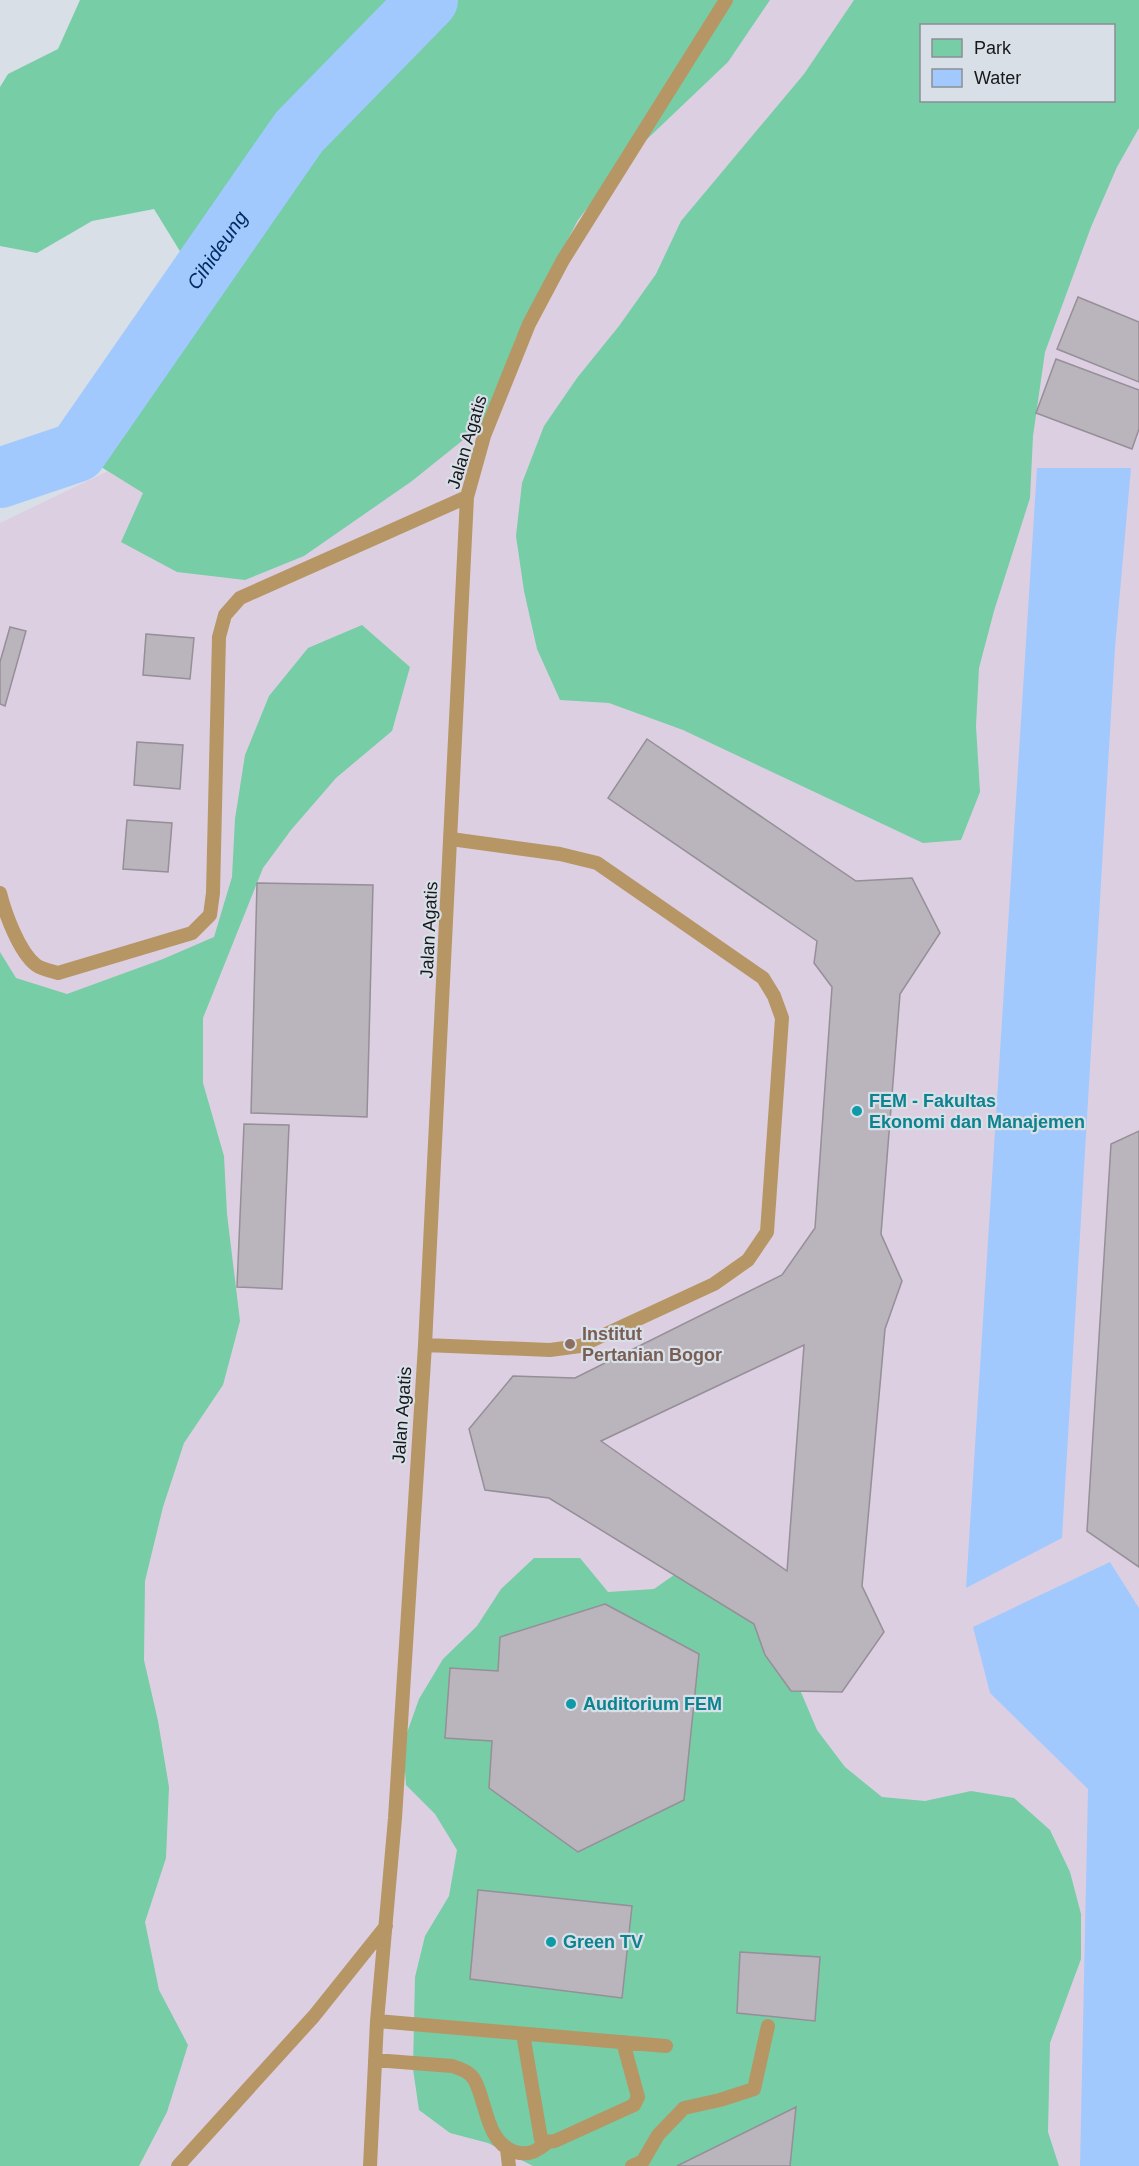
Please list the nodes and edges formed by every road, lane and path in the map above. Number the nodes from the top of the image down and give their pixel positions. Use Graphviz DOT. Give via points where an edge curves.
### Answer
graph roads {
  1 [pos="726,0"];
  2 [pos="467,497"];
  3 [pos="451,839"];
  4 [pos="0,893"];
  5 [pos="425,1345"];
  6 [pos="386,1926"];
  7 [pos="377,2021"];
  8 [pos="768,2026"];
  9 [pos="523,2034"];
  10 [pos="623,2042"];
  11 [pos="666,2046"];
  12 [pos="375,2060"];
  13 [pos="548,2142"];
  14 [pos="507,2149"];
  15 [pos="178,2166"];
  16 [pos="370,2166"];
  17 [pos="509,2166"];
  18 [pos="632,2166"];
  1 -- 2 [label="lane, Jalan Agatis" via="563,260 529,324 484,436"];
  2 -- 3 [label="lane, Jalan Agatis"];
  2 -- 4 [label="lane" via="240,598 225,615 219,637 213,894 210,915 192,933 58,973 36,965 19,942"];
  3 -- 5 [label="lane, Jalan Agatis"];
  3 -- 5 [label="lane" via="597,863 763,978 782,1018 766,1232 748,1260 714,1284 580,1346 550,1350"];
  5 -- 6 [label="lane, Jalan Agatis"];
  6 -- 7 [label="lane, Jalan Agatis"];
  6 -- 15 [label="lane" via="314,2016"];
  7 -- 9 [label="lane"];
  7 -- 12 [label="lane, Jalan Agatis"];
  8 -- 18 [label="lane" via="754,2089 684,2108 658,2135 643,2160"];
  9 -- 10 [label="lane"];
  9 -- 13 [label="lane" via="541,2139"];
  10 -- 11 [label="lane"];
  10 -- 13 [label="lane" via="638,2097 634,2105"];
  12 -- 14 [label="lane" via="463,2069 474,2079 494,2135"];
  12 -- 16 [label="lane, Jalan Agatis"];
  13 -- 14 [label="lane" via="524,2155"];
  14 -- 17 [label="lane"];
}
